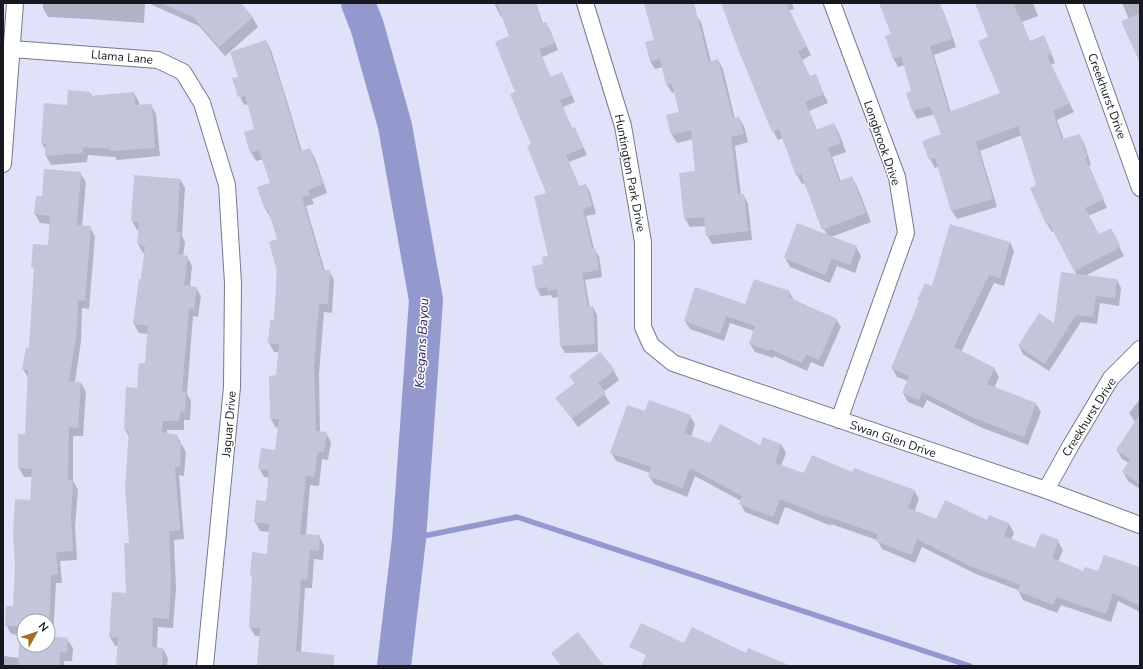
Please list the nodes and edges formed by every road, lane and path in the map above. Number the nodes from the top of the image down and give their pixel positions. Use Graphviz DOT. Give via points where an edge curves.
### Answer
graph roads {
  1 [pos="15,3"];
  2 [pos="585,3"];
  3 [pos="832,3"];
  4 [pos="1074,3"];
  5 [pos="12,49"];
  6 [pos="3,164"];
  7 [pos="226,181"];
  8 [pos="1140,188"];
  9 [pos="651,345"];
  10 [pos="1140,349"];
  11 [pos="839,420"];
  12 [pos="1046,490"];
  13 [pos="1140,525"];
  14 [pos="205,666"];
  1 -- 5 [label="street"];
  2 -- 9 [label="street, Huntington Park Drive" via="623,126 643,242 643,327"];
  3 -- 11 [label="street, Longbrook Drive" via="896,177 906,232"];
  4 -- 8 [label="street, Creekhurst Drive"];
  5 -- 6 [label="street"];
  5 -- 7 [label="street, Llama Lane" via="158,60 183,72 202,103"];
  7 -- 14 [label="street, Jaguar Drive" via="233,283 232,387"];
  9 -- 11 [label="street, Swan Glen Drive" via="673,363"];
  10 -- 12 [label="street, Creekhurst Drive" via="1111,378"];
  11 -- 12 [label="street, Swan Glen Drive"];
  12 -- 13 [label="street, Swan Glen Drive"];
}
